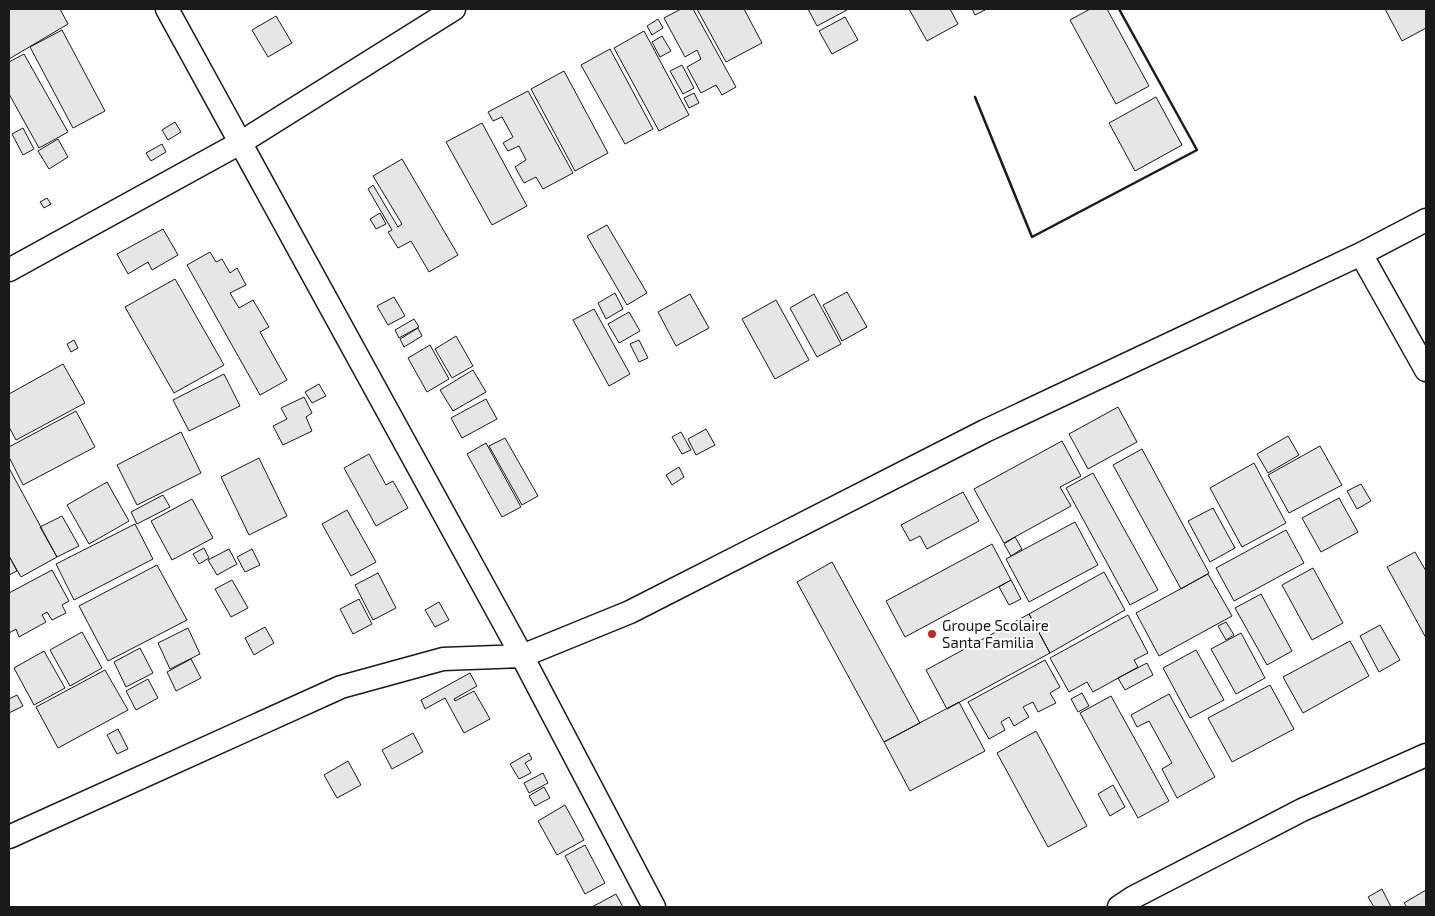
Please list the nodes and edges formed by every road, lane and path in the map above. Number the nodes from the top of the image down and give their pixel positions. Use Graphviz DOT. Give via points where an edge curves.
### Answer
graph roads {
  1 [pos="167,9"];
  2 [pos="454,9"];
  3 [pos="240,143"];
  4 [pos="1426,220"];
  5 [pos="1362,254"];
  6 [pos="9,270"];
  7 [pos="1426,370"];
  8 [pos="522,656"];
  9 [pos="1426,755"];
  10 [pos="9,837"];
  11 [pos="654,907"];
  12 [pos="1119,907"];
  1 -- 3 [label="street"];
  2 -- 3 [label="street"];
  3 -- 6 [label="street"];
  3 -- 8 [label="street"];
  4 -- 5 [label="street"];
  5 -- 7 [label="street"];
  5 -- 8 [label="street" via="985,431 630,612"];
  8 -- 10 [label="street" via="443,659 341,687"];
  8 -- 11 [label="street"];
  9 -- 12 [label="street" via="1302,810 1134,896"];
}
